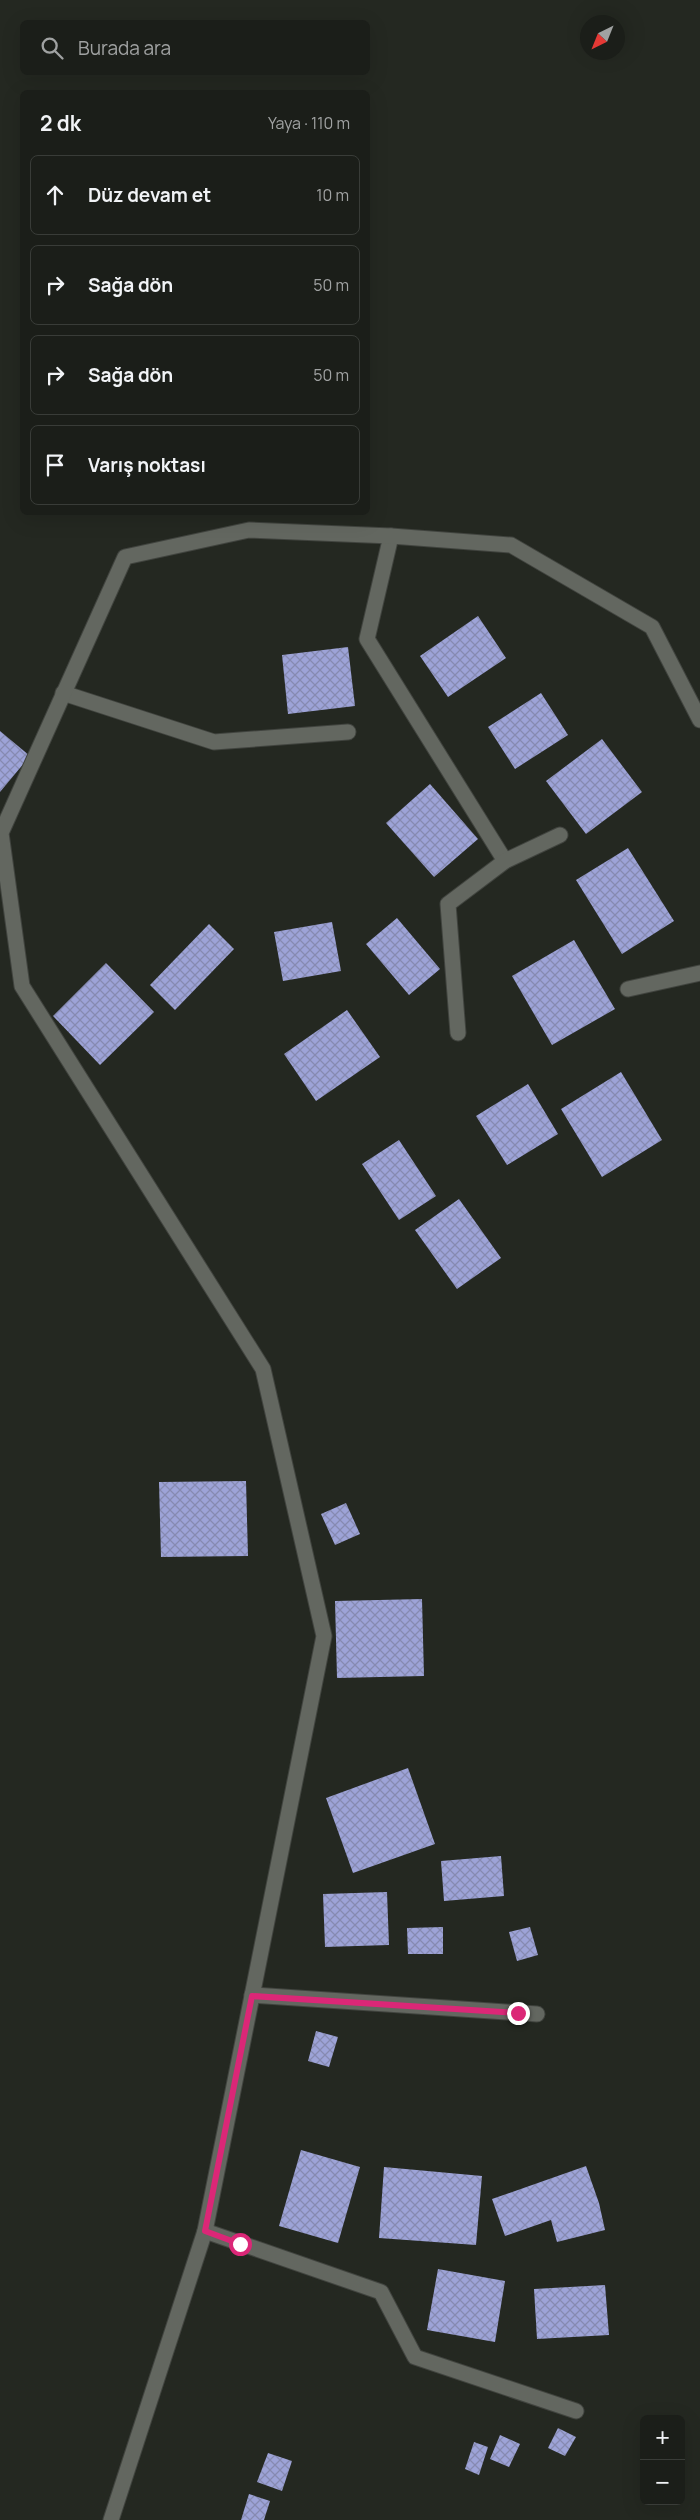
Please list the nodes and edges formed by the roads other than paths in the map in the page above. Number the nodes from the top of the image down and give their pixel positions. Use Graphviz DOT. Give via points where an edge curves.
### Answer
graph roads {
  1 [pos="391,536"];
  2 [pos="64,694"];
  3 [pos="700,720"];
  4 [pos="348,732"];
  5 [pos="560,836"];
  6 [pos="505,861"];
  7 [pos="700,973"];
  8 [pos="628,989"];
  9 [pos="458,1034"];
  10 [pos="252,1996"];
  11 [pos="537,2014"];
  12 [pos="205,2231"];
  13 [pos="576,2411"];
  14 [pos="111,2520"];
  1 -- 2 [label="street" via="249,530 125,557"];
  1 -- 3 [label="street" via="511,545 652,627"];
  1 -- 6 [label="street" via="367,638"];
  2 -- 4 [label="street" via="214,742"];
  2 -- 10 [label="street" via="1,833 22,986 263,1370 324,1636"];
  5 -- 6 [label="street"];
  6 -- 9 [label="street" via="448,904"];
  7 -- 8 [label="street"];
  10 -- 11 [label="street"];
  10 -- 12 [label="street"];
  12 -- 13 [label="street" via="381,2292 415,2357"];
  12 -- 14 [label="street"];
}
